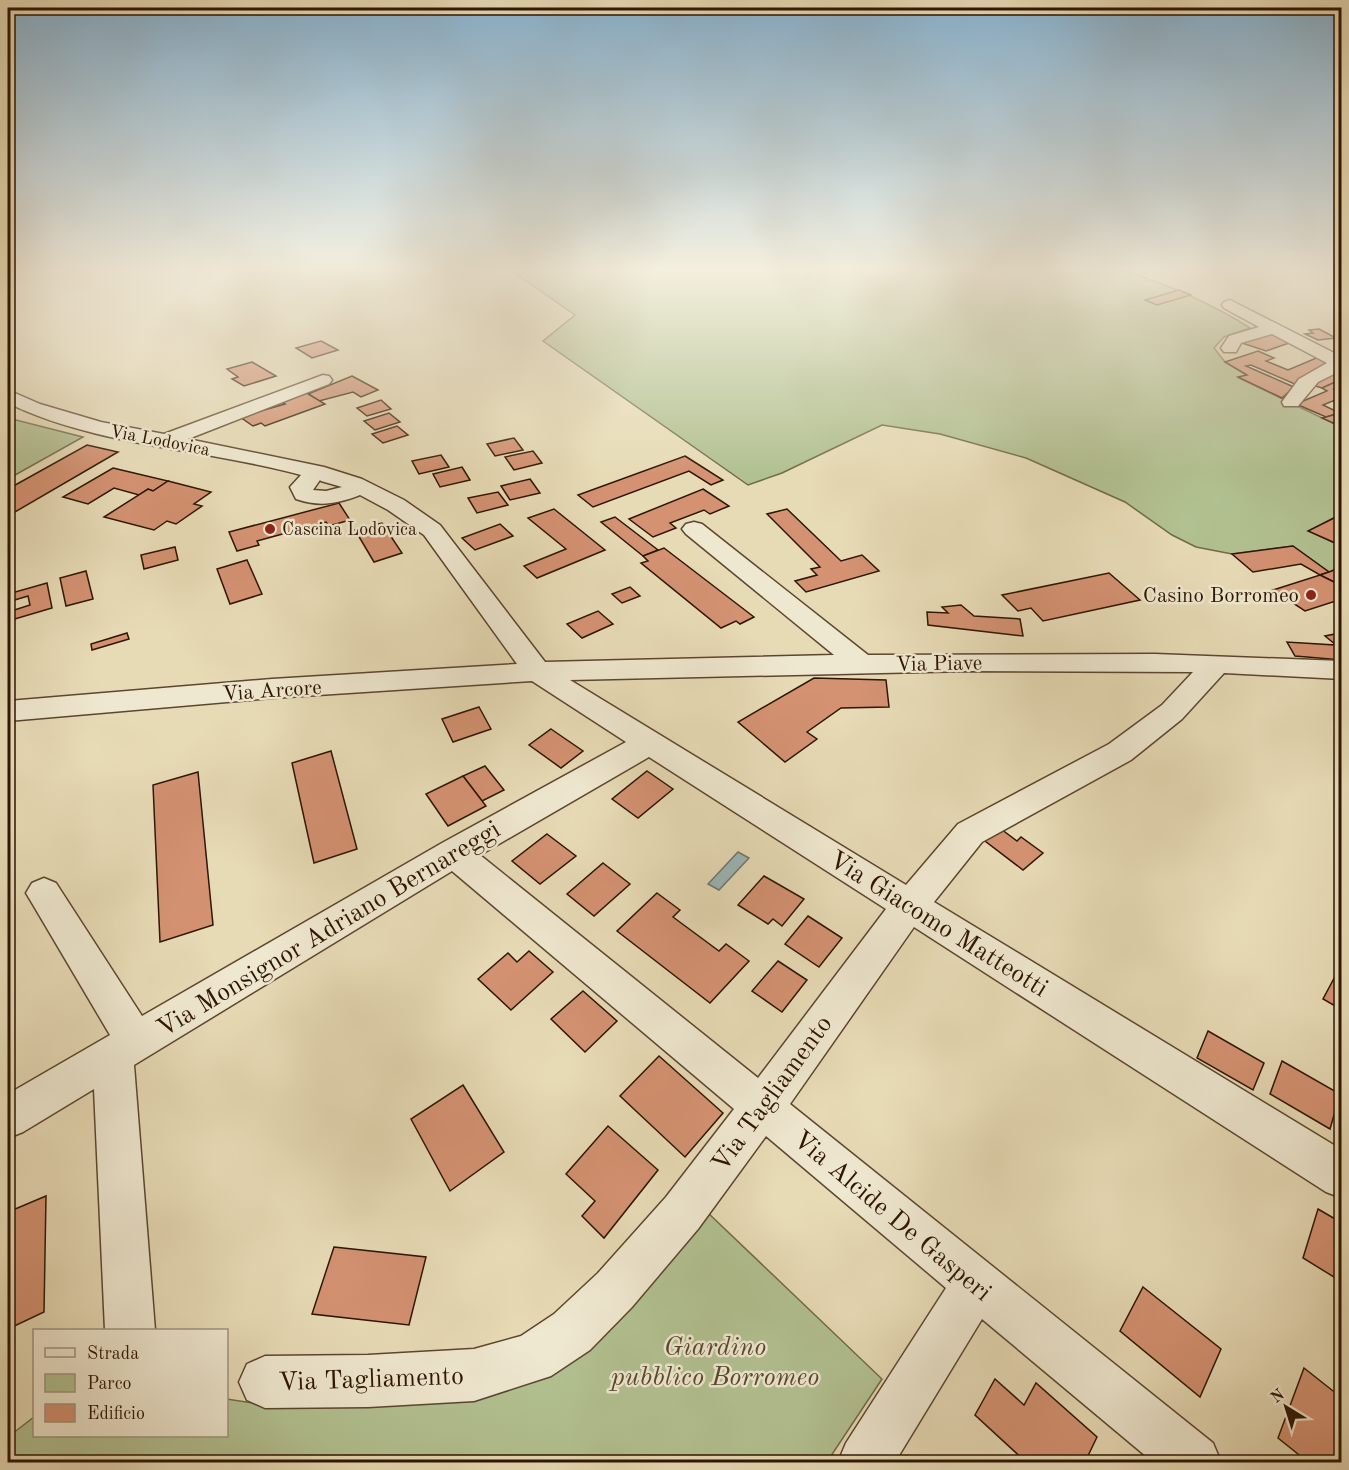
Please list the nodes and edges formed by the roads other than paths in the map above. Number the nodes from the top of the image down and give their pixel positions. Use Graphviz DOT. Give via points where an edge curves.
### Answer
graph roads {
  1 [pos="1246,337"];
  2 [pos="1294,337"];
  3 [pos="1230,348"];
  4 [pos="1333,353"];
  5 [pos="1341,364"];
  6 [pos="323,380"];
  7 [pos="8,396"];
  8 [pos="1290,402"];
  9 [pos="165,441"];
  10 [pos="694,529"];
  11 [pos="862,664"];
  12 [pos="1216,665"];
  13 [pos="1341,670"];
  14 [pos="537,672"];
  15 [pos="8,711"];
  16 [pos="651,742"];
  17 [pos="453,853"];
  18 [pos="44,893"];
  19 [pos="910,905"];
  20 [pos="124,1049"];
  21 [pos="762,1107"];
  22 [pos="8,1117"];
  23 [pos="1341,1176"];
  24 [pos="976,1284"];
  25 [pos="130,1329"];
  26 [pos="265,1382"];
  27 [pos="866,1462"];
  28 [pos="1194,1462"];
  1 -- 3 [label="street" via="1235,340"];
  2 -- 4 [label="street"];
  4 -- 5 [label="street"];
  5 -- 8 [label="street" via="1303,383"];
  6 -- 9 [label="street"];
  7 -- 9 [label="street, Via Lodovica" via="66,419"];
  9 -- 14 [label="street, Via Lodovica" via="316,472 396,505 432,530"];
  10 -- 11 [label="street"];
  11 -- 12 [label="street, Via Piave"];
  11 -- 14 [label="street, Via Piave"];
  12 -- 13 [label="street, Via Piave"];
  12 -- 19 [label="street, Via Tagliamento" via="1172,712 1120,752 970,833"];
  14 -- 15 [label="street, Via Arcore"];
  14 -- 16 [label="street, Via Giacomo Matteotti"];
  16 -- 17 [label="street, Via Monsignor Adriano Bernareggi"];
  16 -- 19 [label="street, Via Giacomo Matteotti"];
  17 -- 20 [label="street, Via Monsignor Adriano Bernareggi"];
  17 -- 21 [label="street, Via Alcide De Gasperi"];
  18 -- 20 [label="street"];
  19 -- 21 [label="street, Via Tagliamento"];
  19 -- 23 [label="street, Via Giacomo Matteotti"];
  20 -- 22 [label="street, Via Monsignor Adriano Bernareggi"];
  20 -- 25 [label="street"];
  21 -- 24 [label="street, Via Alcide De Gasperi"];
  21 -- 26 [label="street, Via Tagliamento" via="682,1213 615,1290 572,1332 532,1358 474,1375"];
  24 -- 27 [label="street"];
  24 -- 28 [label="street, Via Alcide De Gasperi"];
}
